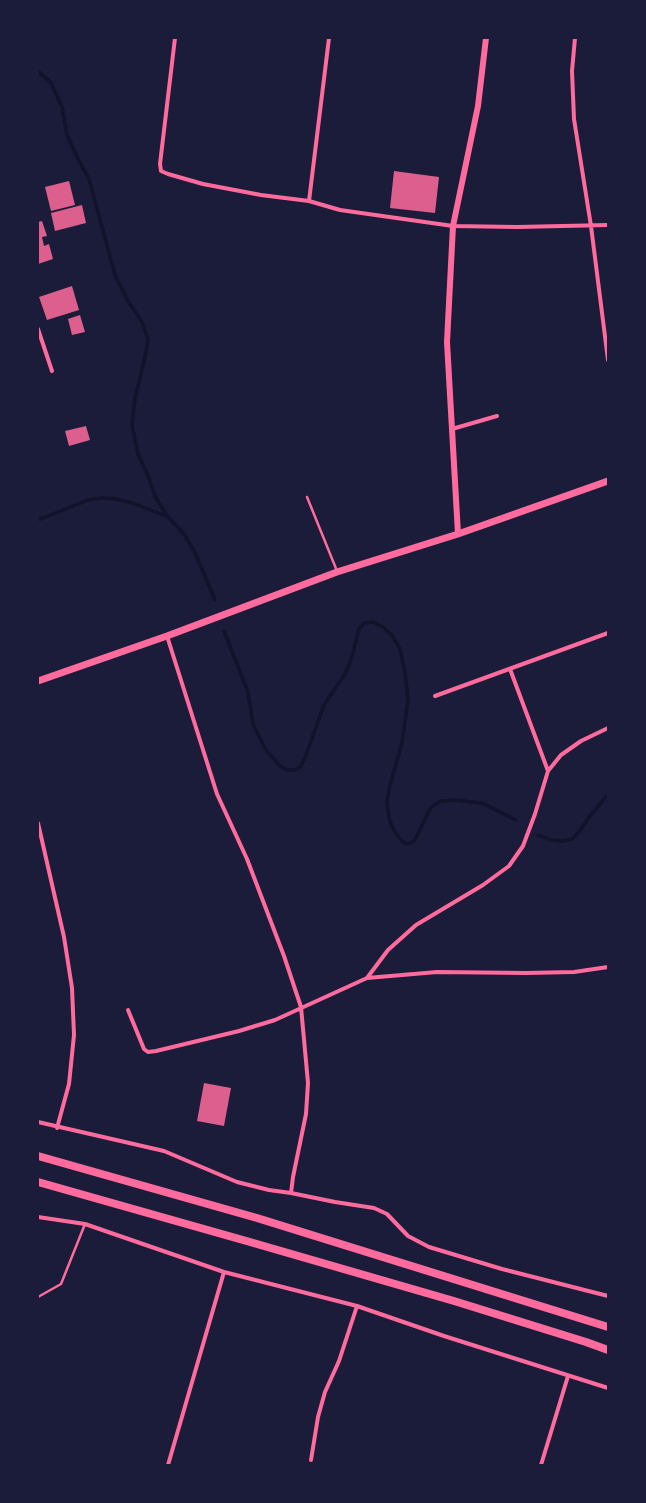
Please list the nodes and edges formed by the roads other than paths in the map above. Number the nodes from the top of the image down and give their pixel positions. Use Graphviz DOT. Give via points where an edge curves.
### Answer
graph roads {
  1 [pos="175,38"];
  2 [pos="329,38"];
  3 [pos="486,38"];
  4 [pos="575,38"];
  5 [pos="309,201"];
  6 [pos="608,225"];
  7 [pos="453,226"];
  8 [pos="592,226"];
  9 [pos="38,329"];
  10 [pos="608,360"];
  11 [pos="52,371"];
  12 [pos="497,416"];
  13 [pos="452,429"];
  14 [pos="608,481"];
  15 [pos="307,497"];
  16 [pos="458,534"];
  17 [pos="337,572"];
  18 [pos="608,633"];
  19 [pos="167,636"];
  20 [pos="510,669"];
  21 [pos="38,681"];
  22 [pos="435,696"];
  23 [pos="608,728"];
  24 [pos="548,771"];
  25 [pos="38,823"];
  26 [pos="608,967"];
  27 [pos="367,978"];
  28 [pos="301,1007"];
  29 [pos="128,1010"];
  30 [pos="38,1122"];
  31 [pos="57,1128"];
  32 [pos="38,1156"];
  33 [pos="38,1182"];
  34 [pos="291,1193"];
  35 [pos="38,1217"];
  36 [pos="85,1224"];
  37 [pos="224,1272"];
  38 [pos="608,1296"];
  39 [pos="38,1297"];
  40 [pos="357,1306"];
  41 [pos="608,1327"];
  42 [pos="608,1350"];
  43 [pos="568,1376"];
  44 [pos="608,1388"];
  45 [pos="311,1460"];
  46 [pos="168,1465"];
  47 [pos="541,1465"];
  1 -- 5 [label="street" via="161,171 203,184"];
  2 -- 5 [label="street"];
  3 -- 7 [label="street" via="478,106"];
  4 -- 8 [label="street" via="572,71 574,119"];
  5 -- 7 [label="street" via="340,210"];
  6 -- 8 [label="street"];
  7 -- 8 [label="street"];
  7 -- 13 [label="street" via="447,342"];
  8 -- 10 [label="street"];
  9 -- 11 [label="street"];
  12 -- 13 [label="street"];
  13 -- 16 [label="street"];
  14 -- 16 [label="main road"];
  15 -- 17 [label="lane"];
  16 -- 17 [label="main road"];
  17 -- 19 [label="main road"];
  18 -- 20 [label="street"];
  19 -- 21 [label="main road"];
  19 -- 28 [label="street" via="217,794 247,859"];
  20 -- 22 [label="street"];
  20 -- 24 [label="street"];
  23 -- 24 [label="street" via="581,741 561,755"];
  24 -- 27 [label="street" via="536,814 523,846 509,866 416,925 388,950"];
  25 -- 31 [label="street" via="64,937 72,988 74,1035 69,1084"];
  26 -- 27 [label="street" via="574,972 437,972"];
  27 -- 28 [label="street"];
  28 -- 29 [label="street" via="275,1020 239,1031 148,1052 142,1045"];
  28 -- 34 [label="street" via="308,1083 306,1114"];
  30 -- 31 [label="street"];
  31 -- 34 [label="street" via="164,1151 238,1182"];
  32 -- 41 [label="main road" via="257,1218"];
  33 -- 42 [label="main road" via="454,1301"];
  34 -- 38 [label="street" via="374,1208 387,1214 408,1236 428,1247"];
  35 -- 36 [label="street"];
  36 -- 37 [label="street"];
  36 -- 39 [label="lane" via="61,1284"];
  37 -- 40 [label="street"];
  37 -- 46 [label="street"];
  40 -- 43 [label="street"];
  40 -- 45 [label="street" via="318,1417"];
  43 -- 44 [label="street"];
  43 -- 47 [label="street"];
}
